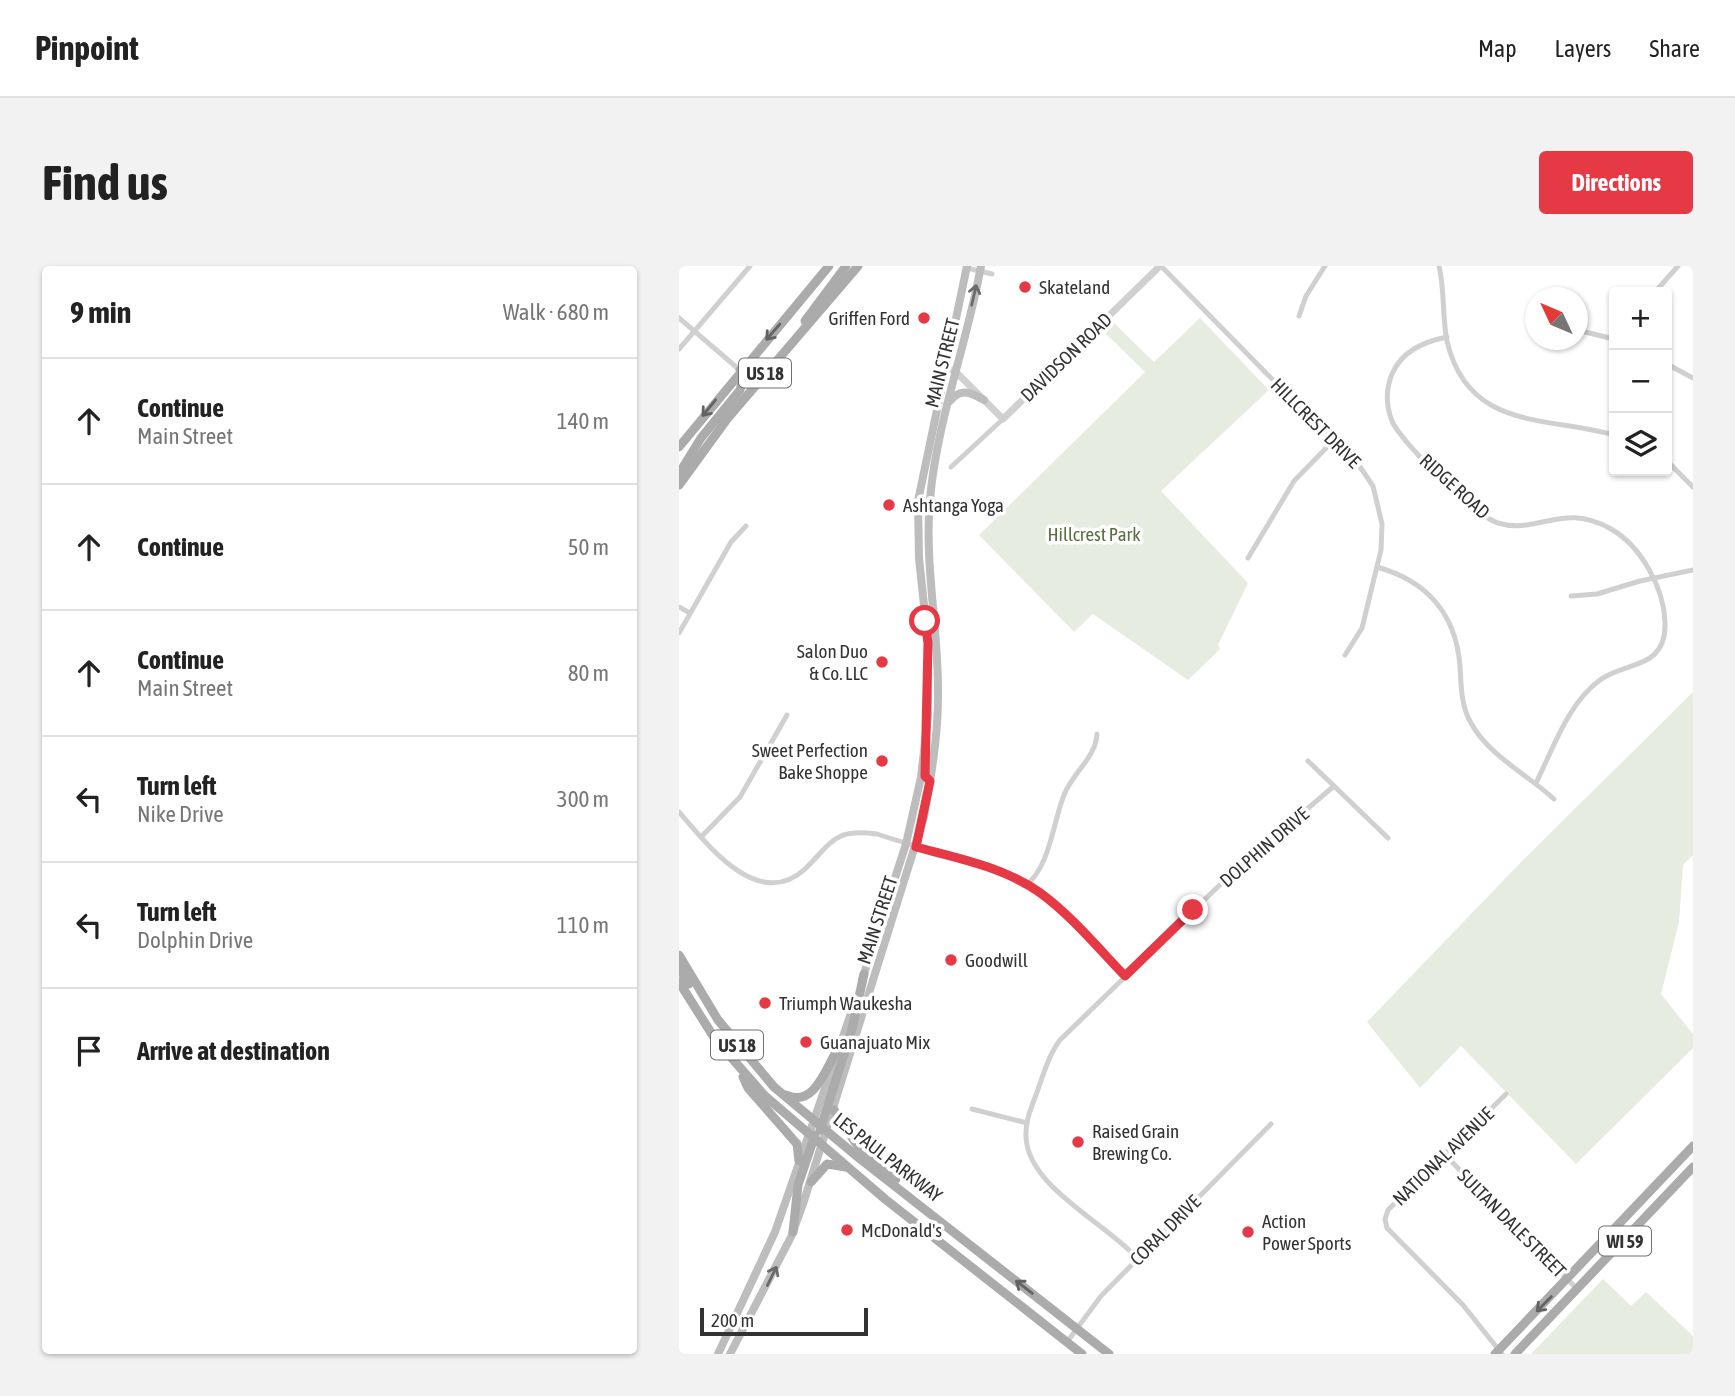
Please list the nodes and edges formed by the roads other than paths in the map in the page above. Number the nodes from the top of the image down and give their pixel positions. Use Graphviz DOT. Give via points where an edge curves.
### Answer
graph roads {
  1 [pos="750,266"];
  2 [pos="829,266"];
  3 [pos="846,266"];
  4 [pos="857,266"];
  5 [pos="1161,266"];
  6 [pos="1325,266"];
  7 [pos="1439,266"];
  8 [pos="1678,266"];
  9 [pos="967,267"];
  10 [pos="980,269"];
  11 [pos="992,274"];
  12 [pos="1659,287"];
  13 [pos="1299,316"];
  14 [pos="679,318"];
  15 [pos="694,331"];
  16 [pos="1588,333"];
  17 [pos="798,336"];
  18 [pos="1447,337"];
  19 [pos="1609,338"];
  20 [pos="679,349"];
  21 [pos="1672,366"];
  22 [pos="947,368"];
  23 [pos="740,370"];
  24 [pos="956,372"];
  25 [pos="1693,377"];
  26 [pos="756,384"];
  27 [pos="984,400"];
  28 [pos="949,404"];
  29 [pos="1003,419"];
  30 [pos="1609,434"];
  31 [pos="1335,439"];
  32 [pos="679,447"];
  33 [pos="1672,466"];
  34 [pos="951,467"];
  35 [pos="679,474"];
  36 [pos="679,485"];
  37 [pos="1693,487"];
  38 [pos="918,501"];
  39 [pos="929,501"];
  40 [pos="746,527"];
  41 [pos="929,550"];
  42 [pos="918,551"];
  43 [pos="1248,558"];
  44 [pos="1377,567"];
  45 [pos="930,570"];
  46 [pos="1693,570"];
  47 [pos="920,571"];
  48 [pos="1652,578"];
  49 [pos="1571,596"];
  50 [pos="679,607"];
  51 [pos="690,614"];
  52 [pos="679,633"];
  53 [pos="1345,655"];
  54 [pos="787,715"];
  55 [pos="1097,734"];
  56 [pos="925,743"];
  57 [pos="1308,761"];
  58 [pos="930,781"];
  59 [pos="1536,783"];
  60 [pos="1334,786"];
  61 [pos="1554,799"];
  62 [pos="679,812"];
  63 [pos="702,836"];
  64 [pos="1388,838"];
  65 [pos="906,844"];
  66 [pos="916,847"];
  67 [pos="1026,885"];
  68 [pos="679,955"];
  69 [pos="679,968"];
  70 [pos="864,974"];
  71 [pos="1125,976"];
  72 [pos="679,982"];
  73 [pos="701,994"];
  74 [pos="836,1052"];
  75 [pos="741,1070"];
  76 [pos="780,1092"];
  77 [pos="1506,1094"];
  78 [pos="972,1109"];
  79 [pos="834,1110"];
  80 [pos="1027,1123"];
  81 [pos="1271,1124"];
  82 [pos="817,1131"];
  83 [pos="1693,1146"];
  84 [pos="1445,1155"];
  85 [pos="799,1161"];
  86 [pos="1693,1167"];
  87 [pos="850,1169"];
  88 [pos="811,1182"];
  89 [pos="791,1185"];
  90 [pos="924,1208"];
  91 [pos="791,1236"];
  92 [pos="768,1249"];
  93 [pos="954,1252"];
  94 [pos="1137,1258"];
  95 [pos="1568,1280"];
  96 [pos="1578,1290"];
  97 [pos="1077,1329"];
  98 [pos="1067,1342"];
  99 [pos="1499,1353"];
  100 [pos="717,1354"];
  101 [pos="730,1354"];
  102 [pos="1082,1354"];
  103 [pos="1109,1354"];
  104 [pos="1515,1354"];
  1 -- 15 [label="street"];
  2 -- 23 [label="main road, US 18, one-way"];
  3 -- 17 [label="main road" via="807,316"];
  4 -- 17 [label="main road, US 18"];
  5 -- 29 [label="street, DAVIDSON ROAD"];
  5 -- 31 [label="street, HILLCREST DRIVE"];
  6 -- 13 [label="street"];
  7 -- 18 [label="street"];
  8 -- 12 [label="street"];
  9 -- 10 [label="street"];
  9 -- 22 [label="main road, MAIN STREET"];
  10 -- 11 [label="street"];
  24 -- 10 [label="main road, MAIN STREET, one-way"];
  14 -- 15 [label="street"];
  15 -- 20 [label="street"];
  15 -- 23 [label="street"];
  16 -- 19 [label="street"];
  17 -- 26 [label="main road, US 18"];
  18 -- 30 [label="street" via="1461,375 1496,408 1525,420"];
  18 -- 48 [label="street, RIDGE ROAD" via="1413,349 1392,373 1387,405 1403,438 1489,519 1512,525 1561,517 1598,522 1632,545"];
  21 -- 25 [label="street"];
  22 -- 24 [label="street"];
  22 -- 38 [label="main road, MAIN STREET"];
  23 -- 26 [label="street"];
  23 -- 32 [label="main road, US 18, one-way"];
  23 -- 35 [label="main road" via="740,390"];
  24 -- 27 [label="street"];
  24 -- 28 [label="main road, MAIN STREET"];
  26 -- 36 [label="main road, US 18"];
  27 -- 28 [label="main road" via="961,392"];
  27 -- 29 [label="street"];
  28 -- 39 [label="main road, MAIN STREET"];
  29 -- 34 [label="street, DAVIDSON ROAD"];
  31 -- 43 [label="street" via="1294,481"];
  31 -- 44 [label="street, HILLCREST DRIVE" via="1361,465 1375,490 1382,533"];
  33 -- 37 [label="street"];
  38 -- 39 [label="main road"];
  38 -- 42 [label="main road, MAIN STREET"];
  39 -- 41 [label="main road, MAIN STREET"];
  40 -- 51 [label="street" via="731,542"];
  41 -- 42 [label="main road"];
  41 -- 45 [label="main road, MAIN STREET"];
  42 -- 47 [label="main road, MAIN STREET"];
  44 -- 53 [label="street, HILLCREST DRIVE" via="1362,628"];
  44 -- 59 [label="street" via="1419,585 1444,610 1458,643 1469,721 1490,747"];
  45 -- 47 [label="main road"];
  45 -- 58 [label="main road, MAIN STREET" via="939,693"];
  46 -- 48 [label="street"];
  47 -- 56 [label="main road, MAIN STREET" via="928,643"];
  48 -- 49 [label="street" via="1597,594"];
  48 -- 59 [label="street, RIDGE ROAD" via="1665,623 1658,649 1641,664 1607,675 1587,691"];
  50 -- 51 [label="street"];
  51 -- 52 [label="street"];
  54 -- 63 [label="street" via="740,797"];
  55 -- 67 [label="street" via="1095,747 1064,794 1036,873"];
  56 -- 58 [label="main road" via="925,776"];
  56 -- 65 [label="main road, MAIN STREET"];
  57 -- 60 [label="street"];
  58 -- 66 [label="main road, MAIN STREET"];
  59 -- 61 [label="street"];
  60 -- 64 [label="street"];
  60 -- 71 [label="street, DOLPHIN DRIVE" via="1231,874"];
  62 -- 63 [label="street"];
  63 -- 65 [label="street" via="736,870 767,883 796,876 828,842 844,834 877,834"];
  65 -- 66 [label="street"];
  65 -- 70 [label="main road, MAIN STREET"];
  66 -- 67 [label="street" via="971,862"];
  66 -- 79 [label="main road, MAIN STREET"];
  67 -- 71 [label="street" via="1052,902"];
  68 -- 73 [label="main road, LES PAUL PARKWAY / US 18"];
  69 -- 73 [label="main road"];
  70 -- 74 [label="main road, MAIN STREET"];
  70 -- 82 [label="main road" via="852,1029"];
  71 -- 80 [label="street, DOLPHIN DRIVE" via="1054,1048"];
  72 -- 75 [label="main road, LES PAUL PARKWAY / US 18"];
  73 -- 76 [label="main road, LES PAUL PARKWAY / US 18" via="740,1050"];
  74 -- 76 [label="main road" via="808,1096 795,1098"];
  74 -- 82 [label="main road, MAIN STREET"];
  75 -- 82 [label="main road, LES PAUL PARKWAY / US 18"];
  75 -- 85 [label="main road" via="748,1088 797,1144"];
  76 -- 82 [label="main road, LES PAUL PARKWAY / US 18"];
  77 -- 84 [label="street, NATIONAL AVENUE"];
  78 -- 80 [label="street"];
  79 -- 82 [label="main road, MAIN STREET"];
  79 -- 90 [label="main road" via="857,1145"];
  80 -- 94 [label="street, DOLPHIN DRIVE" via="1028,1152 1042,1177"];
  81 -- 94 [label="street, CORAL DRIVE"];
  82 -- 85 [label="main road, MAIN STREET"];
  82 -- 87 [label="main road, LES PAUL PARKWAY / US 18"];
  82 -- 88 [label="main road, MAIN STREET"];
  82 -- 90 [label="main road, LES PAUL PARKWAY / US 18"];
  82 -- 91 [label="main road" via="798,1185"];
  83 -- 95 [label="main road, WI 59"];
  84 -- 95 [label="street, SULTAN DALE STREET"];
  84 -- 99 [label="street, NATIONAL AVENUE" via="1388,1210 1385,1221"];
  85 -- 89 [label="main road, MAIN STREET"];
  86 -- 96 [label="main road, WI 59"];
  87 -- 88 [label="main road" via="827,1164"];
  87 -- 93 [label="main road, LES PAUL PARKWAY / US 18"];
  88 -- 91 [label="main road, MAIN STREET"];
  89 -- 91 [label="main road" via="781,1231"];
  89 -- 92 [label="main road, MAIN STREET"];
  97 -- 90 [label="main road, LES PAUL PARKWAY / US 18, one-way"];
  91 -- 92 [label="main road"];
  101 -- 91 [label="main road, MAIN STREET, one-way"];
  92 -- 100 [label="main road, MAIN STREET"];
  93 -- 97 [label="main road" via="995,1276 1065,1332"];
  93 -- 98 [label="main road, LES PAUL PARKWAY / US 18"];
  94 -- 97 [label="street, CORAL DRIVE"];
  95 -- 96 [label="street, SULTAN DALE STREET"];
  95 -- 99 [label="main road, WI 59, one-way"];
  96 -- 104 [label="main road, WI 59"];
  97 -- 98 [label="street, CORAL DRIVE"];
  97 -- 103 [label="main road, LES PAUL PARKWAY / US 18"];
  98 -- 102 [label="main road, LES PAUL PARKWAY / US 18"];
}
